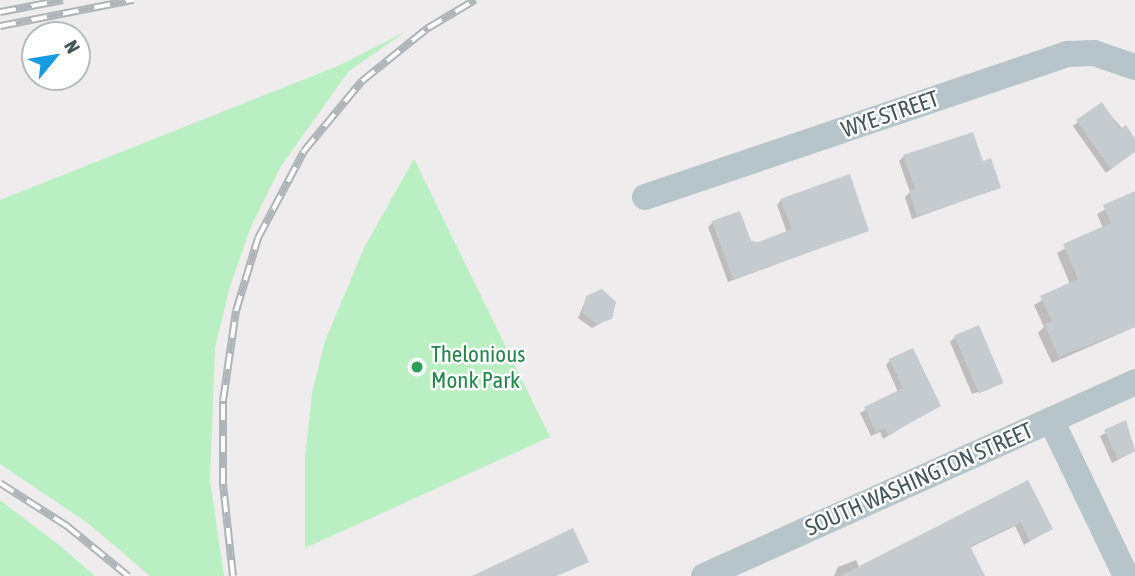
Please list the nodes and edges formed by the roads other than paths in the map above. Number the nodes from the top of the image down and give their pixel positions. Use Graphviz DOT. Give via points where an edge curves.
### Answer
graph roads {
  1 [pos="1135,67"];
  2 [pos="646,197"];
  3 [pos="1135,382"];
  4 [pos="1051,420"];
  5 [pos="704,576"];
  6 [pos="1125,576"];
  1 -- 2 [label="street, WYE STREET" via="1094,53 1068,54"];
  3 -- 4 [label="street, SOUTH WASHINGTON STREET"];
  4 -- 5 [label="street, SOUTH WASHINGTON STREET"];
  4 -- 6 [label="street"];
}
